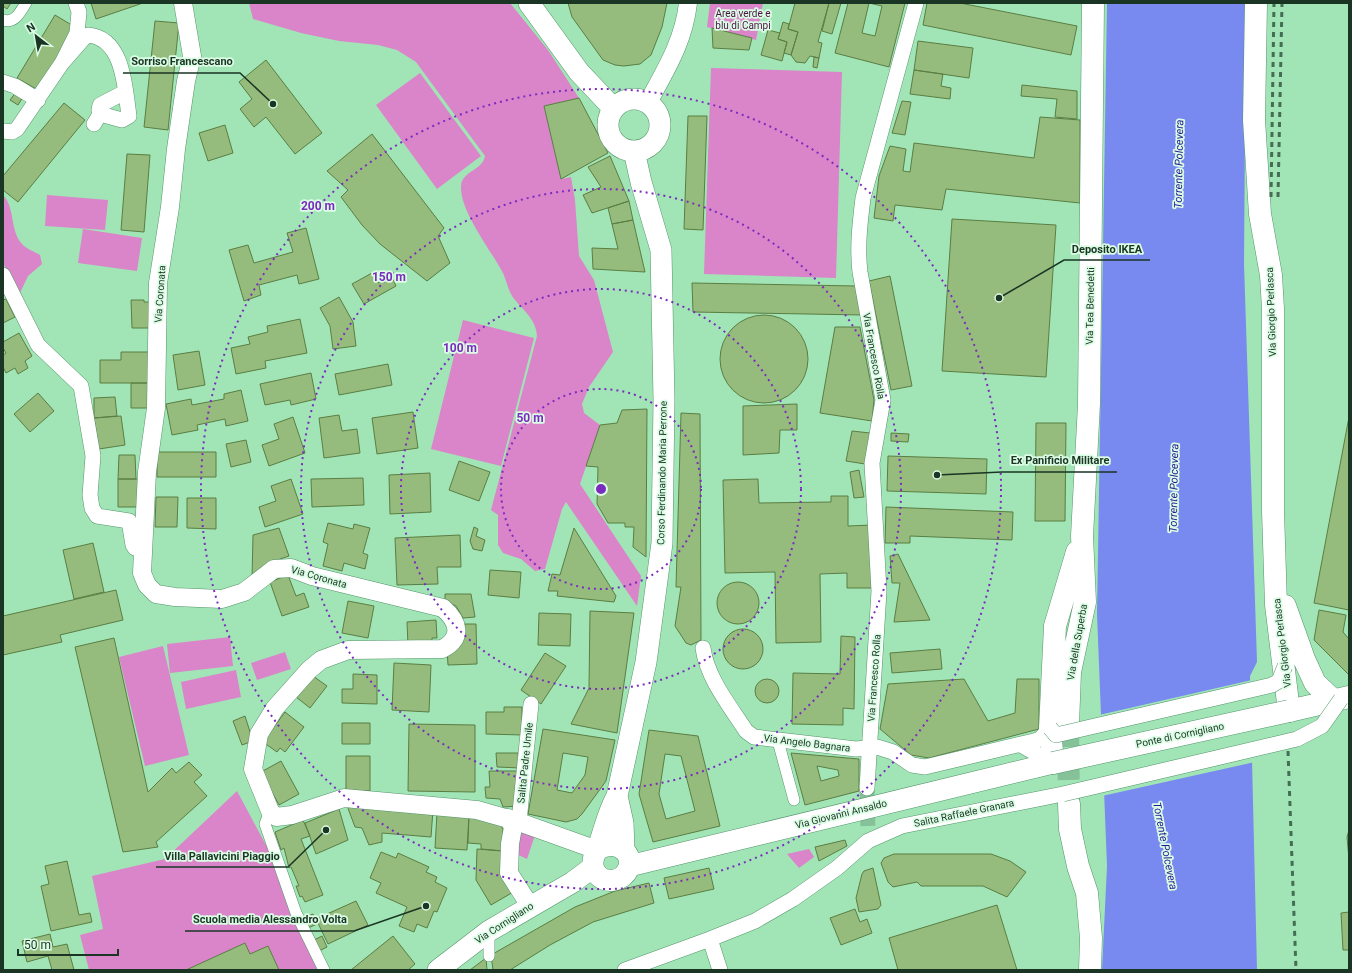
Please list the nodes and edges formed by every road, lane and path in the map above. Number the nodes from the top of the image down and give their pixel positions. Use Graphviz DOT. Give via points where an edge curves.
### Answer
graph roads {
  1 [pos="26,3"];
  2 [pos="76,3"];
  3 [pos="183,3"];
  4 [pos="530,3"];
  5 [pos="688,3"];
  6 [pos="916,3"];
  7 [pos="1093,3"];
  8 [pos="1256,3"];
  9 [pos="3,20"];
  10 [pos="62,63"];
  11 [pos="3,82"];
  12 [pos="125,92"];
  13 [pos="38,100"];
  14 [pos="649,104"];
  15 [pos="613,108"];
  16 [pos="3,131"];
  17 [pos="634,151"];
  18 [pos="3,275"];
  19 [pos="143,550"];
  20 [pos="1275,575"];
  21 [pos="703,648"];
  22 [pos="1285,666"];
  23 [pos="1341,699"];
  24 [pos="531,704"];
  25 [pos="1289,711"];
  26 [pos="1059,727"];
  27 [pos="778,740"];
  28 [pos="1021,745"];
  29 [pos="869,747"];
  30 [pos="1053,763"];
  31 [pos="1027,769"];
  32 [pos="867,788"];
  33 [pos="1066,799"];
  34 [pos="794,800"];
  35 [pos="617,808"];
  36 [pos="270,812"];
  37 [pos="514,820"];
  38 [pos="626,858"];
  39 [pos="596,864"];
  40 [pos="530,906"];
  41 [pos="489,932"];
  42 [pos="710,939"];
  43 [pos="489,956"];
  44 [pos="324,970"];
  45 [pos="438,970"];
  46 [pos="625,970"];
  47 [pos="720,970"];
  48 [pos="1090,970"];
  1 -- 9 [label="street" via="14,20"];
  2 -- 10 [label="street" via="79,12 77,33"];
  3 -- 19 [label="street, Via Coronata" via="192,56 186,81 170,214 158,283 156,408 147,472"];
  4 -- 15 [label="main road" via="579,72"];
  5 -- 14 [label="street" via="674,56"];
  6 -- 29 [label="street, Via Francesco Rolla" via="863,198 859,227 860,272 883,400 872,463 879,591"];
  7 -- 26 [label="main road, Via Tea Benedetti" via="1089,404 1082,536 1055,626"];
  8 -- 20 [label="main road, Via Giorgio Perlasca" via="1254,120 1260,214 1272,275"];
  10 -- 12 [label="street" via="88,35 104,39 118,60"];
  10 -- 13 [label="street"];
  11 -- 13 [label="street"];
  12 -- 12 [label="street" via="129,116 126,119 97,119 100,105"];
  13 -- 16 [label="street" via="17,129 12,132"];
  14 -- 15 [label="main road" via="634,99 619,103"];
  14 -- 17 [label="main road" via="656,110 660,128 651,144"];
  15 -- 17 [label="main road" via="608,122 610,136 616,144"];
  17 -- 35 [label="main road, Corso Ferdinando Maria Perrone" via="661,250 664,389 662,543 646,662"];
  18 -- 19 [label="street" via="38,345 81,386 93,456 90,495 92,508 97,516 129,521 133,544 135,548"];
  19 -- 36 [label="street, Via Coronata" via="142,573 147,585 156,594 175,598 222,599 244,592 274,569 291,568 312,576 443,608 456,624 457,634 453,641 442,648 348,650 321,660 308,670 276,708 259,734 253,768"];
  20 -- 22 [label="main road, Via Giorgio Perlasca" via="1278,630"];
  20 -- 23 [label="main road, Via Giorgio Perlasca" via="1315,683"];
  21 -- 27 [label="street, Via Angelo Bagnara" via="710,671 746,731 754,737"];
  22 -- 25 [label="main road, Via Giorgio Perlasca"];
  22 -- 26 [label="street, bridge" via="1279,681 1272,685 1056,735"];
  23 -- 25 [label="main road, Ponte di Cornigliano"];
  23 -- 33 [label="street, bridge" via="1322,726 1297,739"];
  24 -- 37 [label="street, Salita Padre Umile"];
  25 -- 30 [label="main road, Ponte di Cornigliano, bridge"];
  26 -- 28 [label="street, Via Angelo Bagnara" via="1040,739"];
  26 -- 30 [label="main road, Via Tea Benedetti"];
  27 -- 29 [label="street, Via Angelo Bagnara" via="856,749"];
  27 -- 34 [label="street"];
  28 -- 29 [label="street, Via Angelo Bagnara" via="925,766 912,765 893,752"];
  28 -- 30 [label="street"];
  29 -- 32 [label="street, Via Francesco Rolla"];
  30 -- 31 [label="main road, Ponte di Cornigliano"];
  31 -- 38 [label="main road, Via Giovanni Ansaldo" via="654,860"];
  33 -- 42 [label="street, Salita Raffaele Granara" via="902,826 868,837 837,868 793,898 755,921"];
  33 -- 48 [label="main road" via="1078,866 1087,893 1091,938"];
  35 -- 38 [label="main road"];
  35 -- 39 [label="main road"];
  36 -- 37 [label="street" via="276,817 292,815 344,798 477,810"];
  36 -- 44 [label="street" via="265,824 296,914"];
  37 -- 39 [label="street"];
  37 -- 40 [label="street" via="509,873"];
  38 -- 39 [label="main road" via="618,845 610,844 603,846"];
  38 -- 39 [label="main road, Via Cornigliano" via="626,873 613,881 606,880"];
  39 -- 40 [label="main road, Via Cornigliano" via="573,882"];
  40 -- 41 [label="main road, Via Cornigliano"];
  41 -- 43 [label="street"];
  41 -- 45 [label="main road, Via Cornigliano"];
  42 -- 46 [label="street, Salita Raffaele Granara"];
  42 -- 47 [label="street"];
}
